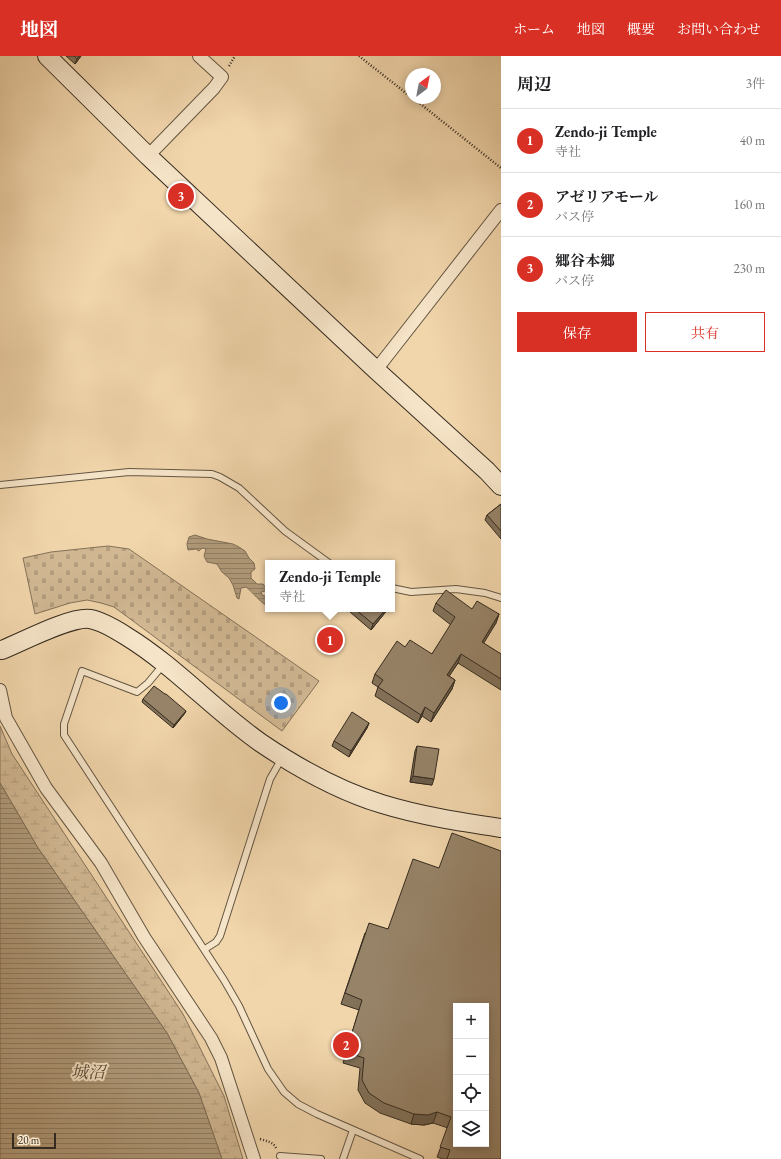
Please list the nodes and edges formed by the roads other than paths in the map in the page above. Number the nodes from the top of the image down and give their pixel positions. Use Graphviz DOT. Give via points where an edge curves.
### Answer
graph roads {
  1 [pos="47,56"];
  2 [pos="199,56"];
  3 [pos="148,156"];
  4 [pos="501,210"];
  5 [pos="376,370"];
  6 [pos="0,485"];
  7 [pos="501,486"];
  8 [pos="325,560"];
  9 [pos="395,589"];
  10 [pos="501,598"];
  11 [pos="1,645"];
  12 [pos="165,662"];
  13 [pos="0,690"];
  14 [pos="282,757"];
  15 [pos="501,828"];
  16 [pos="205,949"];
  17 [pos="353,1130"];
  18 [pos="280,1156"];
  19 [pos="254,1159"];
  20 [pos="322,1159"];
  21 [pos="343,1159"];
  22 [pos="420,1159"];
  1 -- 3 [label="street"];
  2 -- 3 [label="street" via="222,77"];
  3 -- 5 [label="street"];
  4 -- 5 [label="street"];
  5 -- 7 [label="street"];
  6 -- 8 [label="lane" via="129,472 212,474 239,488 285,531"];
  9 -- 10 [label="lane" via="411,592 456,589"];
  11 -- 12 [label="street" via="80,619 90,619 117,630"];
  12 -- 14 [label="street" via="238,726"];
  12 -- 16 [label="lane" via="137,692 82,671 64,724 64,735"];
  13 -- 19 [label="street" via="6,718 46,788 101,862 144,937 211,1038 221,1058"];
  14 -- 15 [label="street" via="337,787 381,804 415,813"];
  14 -- 16 [label="lane" via="270,779 220,936"];
  16 -- 17 [label="lane" via="239,1006 268,1069 284,1092 298,1104"];
  17 -- 21 [label="lane"];
  17 -- 22 [label="lane"];
  18 -- 20 [label="lane"];
}
